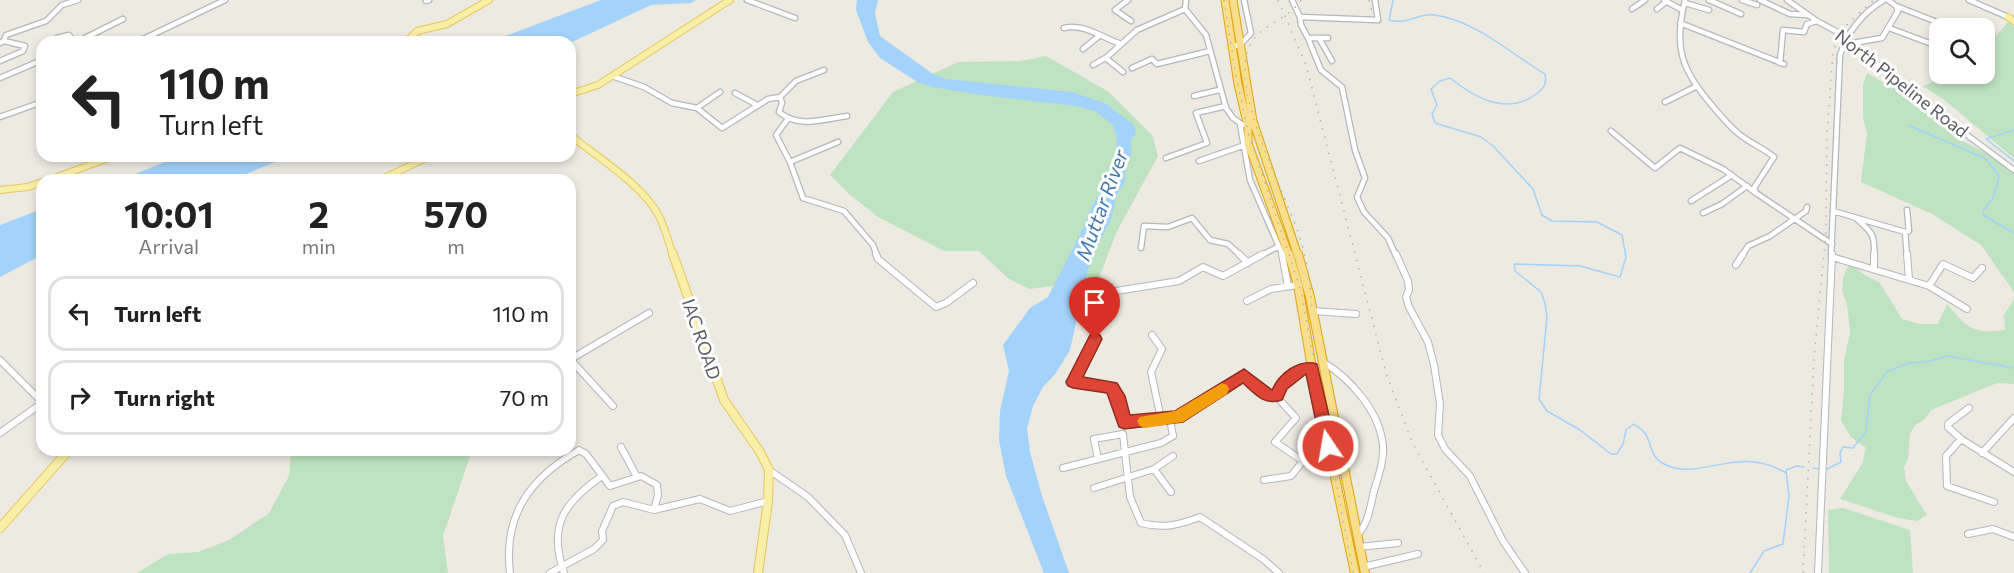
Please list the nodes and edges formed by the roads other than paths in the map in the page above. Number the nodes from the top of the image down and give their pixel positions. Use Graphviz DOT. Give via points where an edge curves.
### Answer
graph roads {
  1 [pos="78,0"];
  2 [pos="225,0"];
  3 [pos="489,0"];
  4 [pos="730,0"];
  5 [pos="747,0"];
  6 [pos="1124,0"];
  7 [pos="1186,0"];
  8 [pos="1225,0"];
  9 [pos="1233,0"];
  10 [pos="1244,0"];
  11 [pos="1292,0"];
  12 [pos="1375,0"];
  13 [pos="1645,0"];
  14 [pos="1709,0"];
  15 [pos="1742,0"];
  16 [pos="1787,0"];
  17 [pos="1886,0"];
  18 [pos="1968,0"];
  19 [pos="1665,1"];
  20 [pos="1685,1"];
  21 [pos="1758,2"];
  22 [pos="1896,6"];
  23 [pos="1185,9"];
  24 [pos="1632,9"];
  25 [pos="1657,9"];
  26 [pos="1682,10"];
  27 [pos="1709,10"];
  28 [pos="1741,14"];
  29 [pos="1808,15"];
  30 [pos="1300,17"];
  31 [pos="795,18"];
  32 [pos="2012,18"];
  33 [pos="123,19"];
  34 [pos="1929,19"];
  35 [pos="1131,21"];
  36 [pos="1817,21"];
  37 [pos="1680,23"];
  38 [pos="1064,28"];
  39 [pos="1889,28"];
  40 [pos="88,36"];
  41 [pos="149,36"];
  42 [pos="412,36"];
  43 [pos="1099,36"];
  44 [pos="1846,37"];
  45 [pos="1308,38"];
  46 [pos="1319,38"];
  47 [pos="1328,38"];
  48 [pos="2,42"];
  49 [pos="1853,43"];
  50 [pos="1929,43"];
  51 [pos="1121,44"];
  52 [pos="1237,46"];
  53 [pos="1083,49"];
  54 [pos="1210,51"];
  55 [pos="1107,59"];
  56 [pos="0,61"];
  57 [pos="1332,61"];
  58 [pos="36,63"];
  59 [pos="1093,65"];
  60 [pos="1132,68"];
  61 [pos="824,70"];
  62 [pos="1123,72"];
  63 [pos="612,76"];
  64 [pos="0,78"];
  65 [pos="1697,86"];
  66 [pos="1219,90"];
  67 [pos="720,92"];
  68 [pos="576,93"];
  69 [pos="735,93"];
  70 [pos="1194,96"];
  71 [pos="780,97"];
  72 [pos="1665,102"];
  73 [pos="36,104"];
  74 [pos="757,105"];
  75 [pos="1226,106"];
  76 [pos="697,108"];
  77 [pos="847,116"];
  78 [pos="0,117"];
  79 [pos="787,120"];
  80 [pos="1244,126"];
  81 [pos="1611,131"];
  82 [pos="576,140"];
  83 [pos="838,142"];
  84 [pos="1245,145"];
  85 [pos="1166,158"];
  86 [pos="1199,161"];
  87 [pos="98,162"];
  88 [pos="418,162"];
  89 [pos="790,162"];
  90 [pos="2014,170"];
  91 [pos="65,174"];
  92 [pos="392,174"];
  93 [pos="1732,175"];
  94 [pos="36,184"];
  95 [pos="1747,186"];
  96 [pos="0,190"];
  97 [pos="1755,193"];
  98 [pos="1690,201"];
  99 [pos="1807,207"];
  100 [pos="1907,210"];
  101 [pos="1833,211"];
  102 [pos="1703,213"];
  103 [pos="1792,218"];
  104 [pos="1856,218"];
  105 [pos="1905,232"];
  106 [pos="1832,244"];
  107 [pos="1279,246"];
  108 [pos="1141,248"];
  109 [pos="1832,257"];
  110 [pos="1248,263"];
  111 [pos="1736,265"];
  112 [pos="1982,268"];
  113 [pos="1874,269"];
  114 [pos="1908,279"];
  115 [pos="973,283"];
  116 [pos="1298,285"];
  117 [pos="1288,286"];
  118 [pos="1929,286"];
  119 [pos="1085,296"];
  120 [pos="1247,302"];
  121 [pos="1967,309"];
  122 [pos="1313,311"];
  123 [pos="649,313"];
  124 [pos="1356,314"];
  125 [pos="1152,335"];
  126 [pos="1095,339"];
  127 [pos="576,356"];
  128 [pos="0,360"];
  129 [pos="1323,362"];
  130 [pos="576,365"];
  131 [pos="1312,368"];
  132 [pos="1314,379"];
  133 [pos="1327,380"];
  134 [pos="36,396"];
  135 [pos="1276,396"];
  136 [pos="36,406"];
  137 [pos="614,406"];
  138 [pos="1969,408"];
  139 [pos="1170,418"];
  140 [pos="2014,418"];
  141 [pos="1161,419"];
  142 [pos="0,433"];
  143 [pos="1961,440"];
  144 [pos="621,447"];
  145 [pos="576,452"];
  146 [pos="1982,453"];
  147 [pos="1125,454"];
  148 [pos="64,456"];
  149 [pos="570,456"];
  150 [pos="1173,456"];
  151 [pos="1098,459"];
  152 [pos="1063,468"];
  153 [pos="1154,469"];
  154 [pos="769,470"];
  155 [pos="2014,472"];
  156 [pos="602,476"];
  157 [pos="1128,476"];
  158 [pos="637,477"];
  159 [pos="1264,480"];
  160 [pos="1094,488"];
  161 [pos="1171,492"];
  162 [pos="768,501"];
  163 [pos="1994,502"];
  164 [pos="654,510"];
  165 [pos="0,528"];
  166 [pos="1968,534"];
  167 [pos="1357,535"];
  168 [pos="2014,537"];
  169 [pos="1398,543"];
  170 [pos="1359,547"];
  171 [pos="1419,554"];
  172 [pos="563,570"];
  173 [pos="1364,570"];
  174 [pos="510,573"];
  175 [pos="550,573"];
  176 [pos="758,573"];
  177 [pos="861,573"];
  178 [pos="1279,573"];
  179 [pos="1355,573"];
  180 [pos="1525,573"];
  181 [pos="1818,573"];
  1 -- 48 [label="street" via="62,5 46,21 6,35"];
  2 -- 41 [label="street"];
  3 -- 42 [label="main road" via="447,24 417,31"];
  4 -- 63 [label="main road"];
  5 -- 31 [label="street"];
  6 -- 35 [label="street" via="1115,10"];
  7 -- 23 [label="street"];
  8 -- 52 [label="highway"];
  9 -- 52 [label="highway"];
  10 -- 52 [label="street" via="1251,29 1250,35"];
  11 -- 30 [label="street"];
  12 -- 30 [label="street" via="1378,20"];
  13 -- 24 [label="street"];
  14 -- 28 [label="street"];
  15 -- 21 [label="street"];
  16 -- 29 [label="street, North Pipeline Road"];
  17 -- 22 [label="street"];
  17 -- 44 [label="street" via="1864,13"];
  18 -- 32 [label="street"];
  19 -- 25 [label="street"];
  19 -- 26 [label="street"];
  20 -- 26 [label="street"];
  20 -- 27 [label="street"];
  21 -- 29 [label="street" via="1793,15"];
  22 -- 34 [label="street"];
  22 -- 39 [label="street" via="1898,11"];
  23 -- 51 [label="street" via="1139,29"];
  23 -- 54 [label="street" via="1207,35"];
  26 -- 37 [label="street"];
  29 -- 36 [label="street, North Pipeline Road"];
  30 -- 45 [label="street"];
  33 -- 40 [label="street"];
  36 -- 37 [label="street" via="1807,24 1804,32 1783,30 1782,64"];
  36 -- 44 [label="street, North Pipeline Road"];
  37 -- 65 [label="street" via="1683,62"];
  38 -- 43 [label="street" via="1080,26"];
  39 -- 49 [label="street" via="1882,38"];
  39 -- 50 [label="street"];
  43 -- 51 [label="street"];
  43 -- 53 [label="street"];
  44 -- 49 [label="street, North Pipeline Road"];
  44 -- 101 [label="street" via="1838,76"];
  45 -- 46 [label="street"];
  45 -- 180 [label="street" via="1322,70 1342,87 1365,178 1357,197 1364,212 1388,238 1408,281 1409,307 1428,342 1440,404 1438,435 1445,449 1470,476 1503,541"];
  46 -- 47 [label="street"];
  46 -- 57 [label="street"];
  48 -- 56 [label="street" via="25,46 23,51"];
  49 -- 90 [label="street, North Pipeline Road"];
  51 -- 55 [label="street"];
  52 -- 80 [label="highway"];
  52 -- 122 [label="highway" via="1253,121 1294,240"];
  54 -- 60 [label="street" via="1157,64 1152,59"];
  54 -- 66 [label="street"];
  55 -- 59 [label="street"];
  55 -- 62 [label="street"];
  58 -- 64 [label="street"];
  61 -- 71 [label="street" via="796,81"];
  63 -- 68 [label="main road" via="591,89"];
  63 -- 76 [label="street" via="644,87 672,103"];
  65 -- 72 [label="street"];
  65 -- 97 [label="street" via="1737,132 1774,157 1754,188"];
  66 -- 70 [label="street"];
  66 -- 75 [label="street"];
  67 -- 76 [label="street"];
  69 -- 74 [label="street"];
  71 -- 74 [label="street"];
  71 -- 79 [label="street" via="778,110"];
  73 -- 78 [label="street"];
  74 -- 76 [label="street" via="722,128"];
  75 -- 80 [label="street"];
  75 -- 85 [label="street" via="1196,113 1207,143"];
  77 -- 79 [label="street" via="803,124"];
  79 -- 89 [label="street" via="776,135"];
  80 -- 84 [label="street"];
  80 -- 116 [label="highway"];
  81 -- 93 [label="street" via="1656,168 1680,148"];
  82 -- 154 [label="main road, IAC ROAD" via="650,202 659,216 724,400"];
  83 -- 89 [label="street"];
  84 -- 86 [label="street"];
  84 -- 107 [label="street" via="1250,180"];
  87 -- 91 [label="main road"];
  88 -- 92 [label="main road"];
  89 -- 115 [label="street" via="803,198 844,211 873,245 878,259 936,307"];
  93 -- 95 [label="street"];
  93 -- 98 [label="street"];
  94 -- 96 [label="main road"];
  95 -- 97 [label="street"];
  95 -- 102 [label="street"];
  97 -- 103 [label="street"];
  99 -- 103 [label="street"];
  100 -- 105 [label="street" via="1909,231"];
  101 -- 104 [label="street"];
  101 -- 106 [label="street"];
  103 -- 106 [label="street"];
  103 -- 111 [label="street" via="1770,236 1748,246"];
  104 -- 105 [label="street"];
  104 -- 113 [label="street" via="1875,238"];
  105 -- 114 [label="street"];
  106 -- 109 [label="street"];
  107 -- 110 [label="street"];
  107 -- 117 [label="street"];
  108 -- 110 [label="street" via="1144,226 1168,227 1192,218 1210,240 1228,244"];
  109 -- 113 [label="street"];
  109 -- 181 [label="street"];
  110 -- 119 [label="street" via="1224,276 1203,267 1179,281"];
  112 -- 118 [label="street" via="1973,278 1943,264"];
  113 -- 114 [label="street"];
  114 -- 118 [label="street"];
  116 -- 117 [label="street"];
  116 -- 131 [label="highway"];
  117 -- 120 [label="street" via="1271,289"];
  118 -- 121 [label="street"];
  122 -- 124 [label="street"];
  122 -- 129 [label="highway"];
  123 -- 127 [label="street"];
  125 -- 141 [label="street" via="1162,349 1151,372"];
  126 -- 141 [label="street" via="1071,382 1112,387 1124,422"];
  128 -- 134 [label="street"];
  129 -- 133 [label="highway"];
  129 -- 167 [label="street" via="1361,397 1383,441 1369,517"];
  130 -- 137 [label="street"];
  131 -- 132 [label="highway"];
  131 -- 135 [label="street" via="1304,368 1281,385"];
  132 -- 133 [label="highway"];
  132 -- 179 [label="highway"];
  133 -- 167 [label="highway"];
  135 -- 139 [label="street" via="1268,397 1244,375 1178,417"];
  135 -- 159 [label="street" via="1296,418 1275,442 1303,461 1291,476"];
  136 -- 142 [label="street"];
  138 -- 143 [label="street" via="1948,424"];
  139 -- 141 [label="street"];
  139 -- 147 [label="street" via="1174,433 1171,439"];
  140 -- 146 [label="street"];
  143 -- 146 [label="street"];
  143 -- 163 [label="street" via="1946,456 1947,486"];
  144 -- 158 [label="street"];
  145 -- 156 [label="street" via="586,454"];
  146 -- 155 [label="street"];
  147 -- 151 [label="street"];
  147 -- 151 [label="street" via="1123,434 1096,437 1093,441"];
  147 -- 157 [label="street"];
  148 -- 165 [label="main road"];
  149 -- 174 [label="street" via="546,471 523,498 510,531"];
  150 -- 153 [label="street"];
  151 -- 152 [label="street"];
  153 -- 157 [label="street"];
  153 -- 161 [label="street"];
  154 -- 162 [label="main road"];
  154 -- 177 [label="street" via="808,497 846,535"];
  156 -- 158 [label="street" via="610,486"];
  156 -- 172 [label="street" via="573,500 558,526 555,543"];
  157 -- 160 [label="street"];
  157 -- 178 [label="street" via="1130,496 1141,523 1171,528 1200,517"];
  158 -- 164 [label="street" via="657,485"];
  162 -- 164 [label="street" via="730,511 700,499"];
  162 -- 176 [label="main road"];
  164 -- 172 [label="street" via="623,502 613,506 602,531 603,540"];
  166 -- 168 [label="street" via="1993,529"];
  167 -- 170 [label="highway"];
  169 -- 170 [label="street"];
  170 -- 173 [label="highway"];
  171 -- 173 [label="street"];
  172 -- 175 [label="street"];
}
